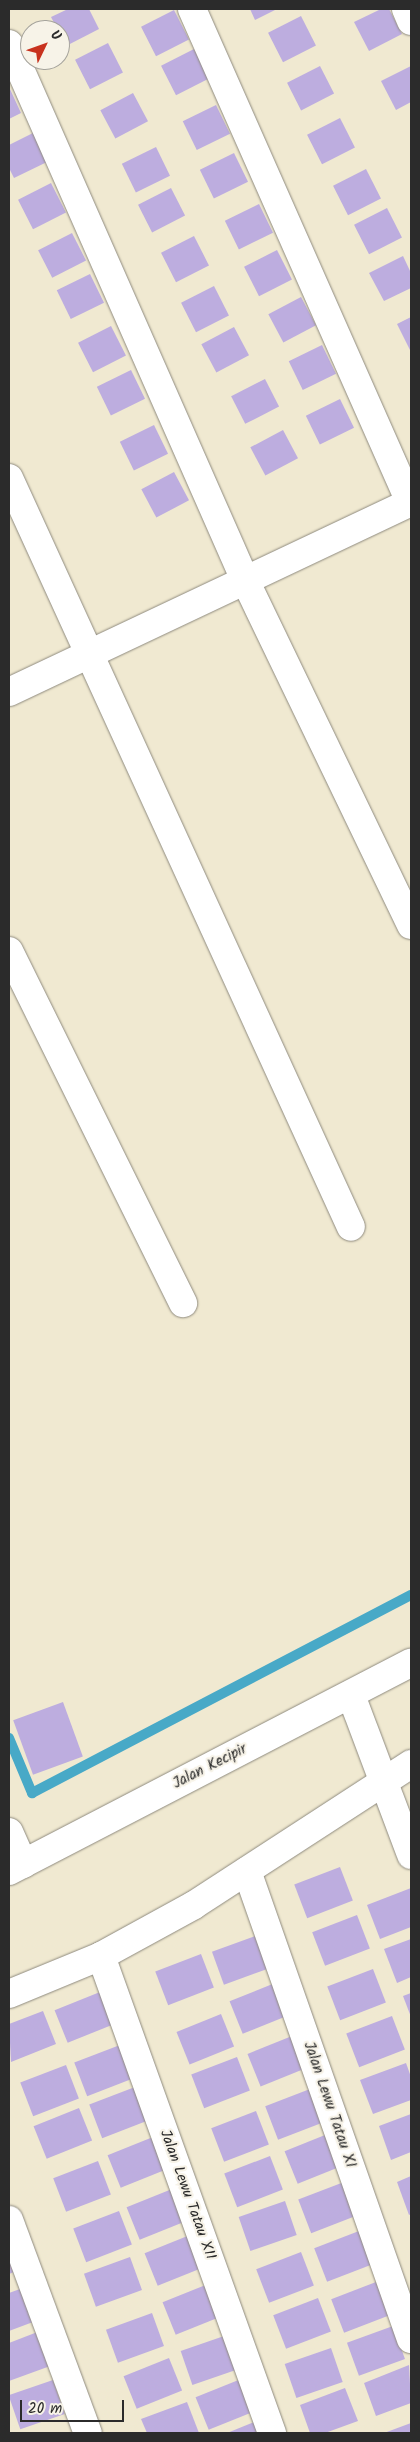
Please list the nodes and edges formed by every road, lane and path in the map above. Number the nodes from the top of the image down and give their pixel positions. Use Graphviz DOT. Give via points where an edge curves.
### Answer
graph roads {
  1 [pos="192,9"];
  2 [pos="406,9"];
  3 [pos="411,21"];
  4 [pos="9,44"];
  5 [pos="9,478"];
  6 [pos="411,502"];
  7 [pos="245,580"];
  8 [pos="88,655"];
  9 [pos="9,692"];
  10 [pos="411,925"];
  11 [pos="9,951"];
  12 [pos="351,1226"];
  13 [pos="183,1304"];
  14 [pos="411,1663"];
  15 [pos="351,1695"];
  16 [pos="411,1764"];
  17 [pos="384,1779"];
  18 [pos="9,1832"];
  19 [pos="411,1855"];
  20 [pos="16,1868"];
  21 [pos="247,1871"];
  22 [pos="101,1956"];
  23 [pos="9,1994"];
  24 [pos="9,2220"];
  25 [pos="411,2339"];
  26 [pos="88,2433"];
  27 [pos="272,2433"];
  1 -- 6 [label="street"];
  2 -- 3 [label="street"];
  4 -- 7 [label="street"];
  5 -- 8 [label="street"];
  6 -- 7 [label="street"];
  7 -- 8 [label="street"];
  7 -- 10 [label="street"];
  8 -- 9 [label="street"];
  8 -- 12 [label="street"];
  11 -- 13 [label="street"];
  14 -- 15 [label="street, Jalan Kecipir"];
  15 -- 17 [label="street"];
  15 -- 20 [label="street, Jalan Kecipir"];
  16 -- 17 [label="street"];
  17 -- 19 [label="street"];
  17 -- 21 [label="street"];
  18 -- 20 [label="street"];
  21 -- 22 [label="street"];
  21 -- 25 [label="street, Jalan Lewu Tatau XI"];
  22 -- 23 [label="street"];
  22 -- 27 [label="street, Jalan Lewu Tatau XII"];
  24 -- 26 [label="street"];
}
